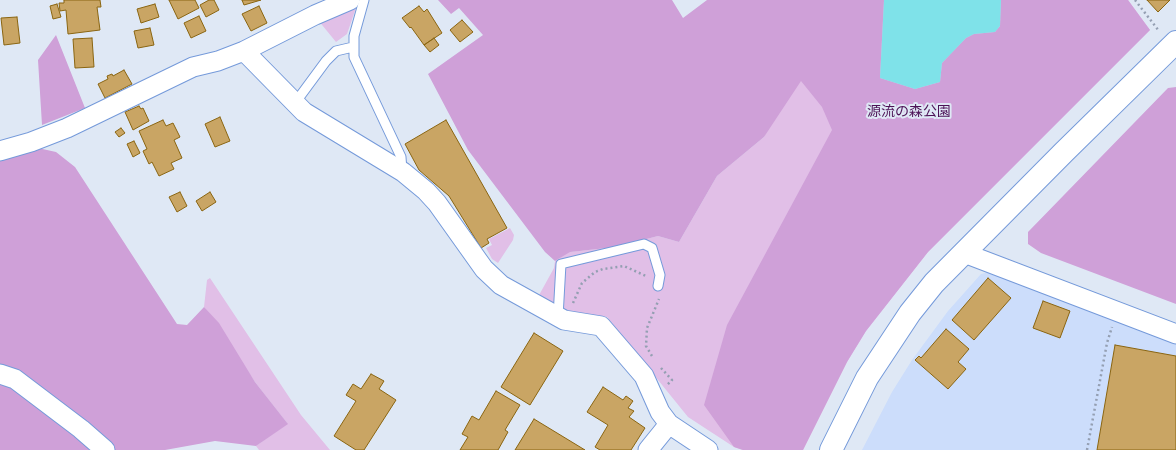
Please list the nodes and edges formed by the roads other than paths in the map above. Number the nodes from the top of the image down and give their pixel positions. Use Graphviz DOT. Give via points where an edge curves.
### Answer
graph roads {
  1 [pos="350,0"];
  2 [pos="364,0"];
  3 [pos="1168,38"];
  4 [pos="354,47"];
  5 [pos="244,51"];
  6 [pos="295,103"];
  7 [pos="0,151"];
  8 [pos="403,172"];
  9 [pos="964,253"];
  10 [pos="658,286"];
  11 [pos="564,319"];
  12 [pos="1176,334"];
  13 [pos="0,374"];
  14 [pos="669,424"];
  15 [pos="105,450"];
  16 [pos="648,450"];
  17 [pos="708,450"];
  18 [pos="831,450"];
  1 -- 5 [label="street"];
  2 -- 4 [label="lane" via="355,28"];
  3 -- 9 [label="street"];
  4 -- 6 [label="lane" via="336,51"];
  4 -- 8 [label="lane" via="358,68 401,157"];
  5 -- 6 [label="street"];
  5 -- 7 [label="street" via="193,67 67,128"];
  6 -- 8 [label="street" via="304,112"];
  8 -- 11 [label="street" via="437,203 484,268 501,285"];
  9 -- 12 [label="street"];
  9 -- 18 [label="street" via="934,283 910,313 867,378"];
  10 -- 11 [label="lane" via="660,275 652,248 644,244 561,264"];
  11 -- 14 [label="street" via="601,326 644,376 660,412"];
  13 -- 15 [label="street" via="15,379"];
  14 -- 16 [label="street"];
  14 -- 17 [label="street"];
}
